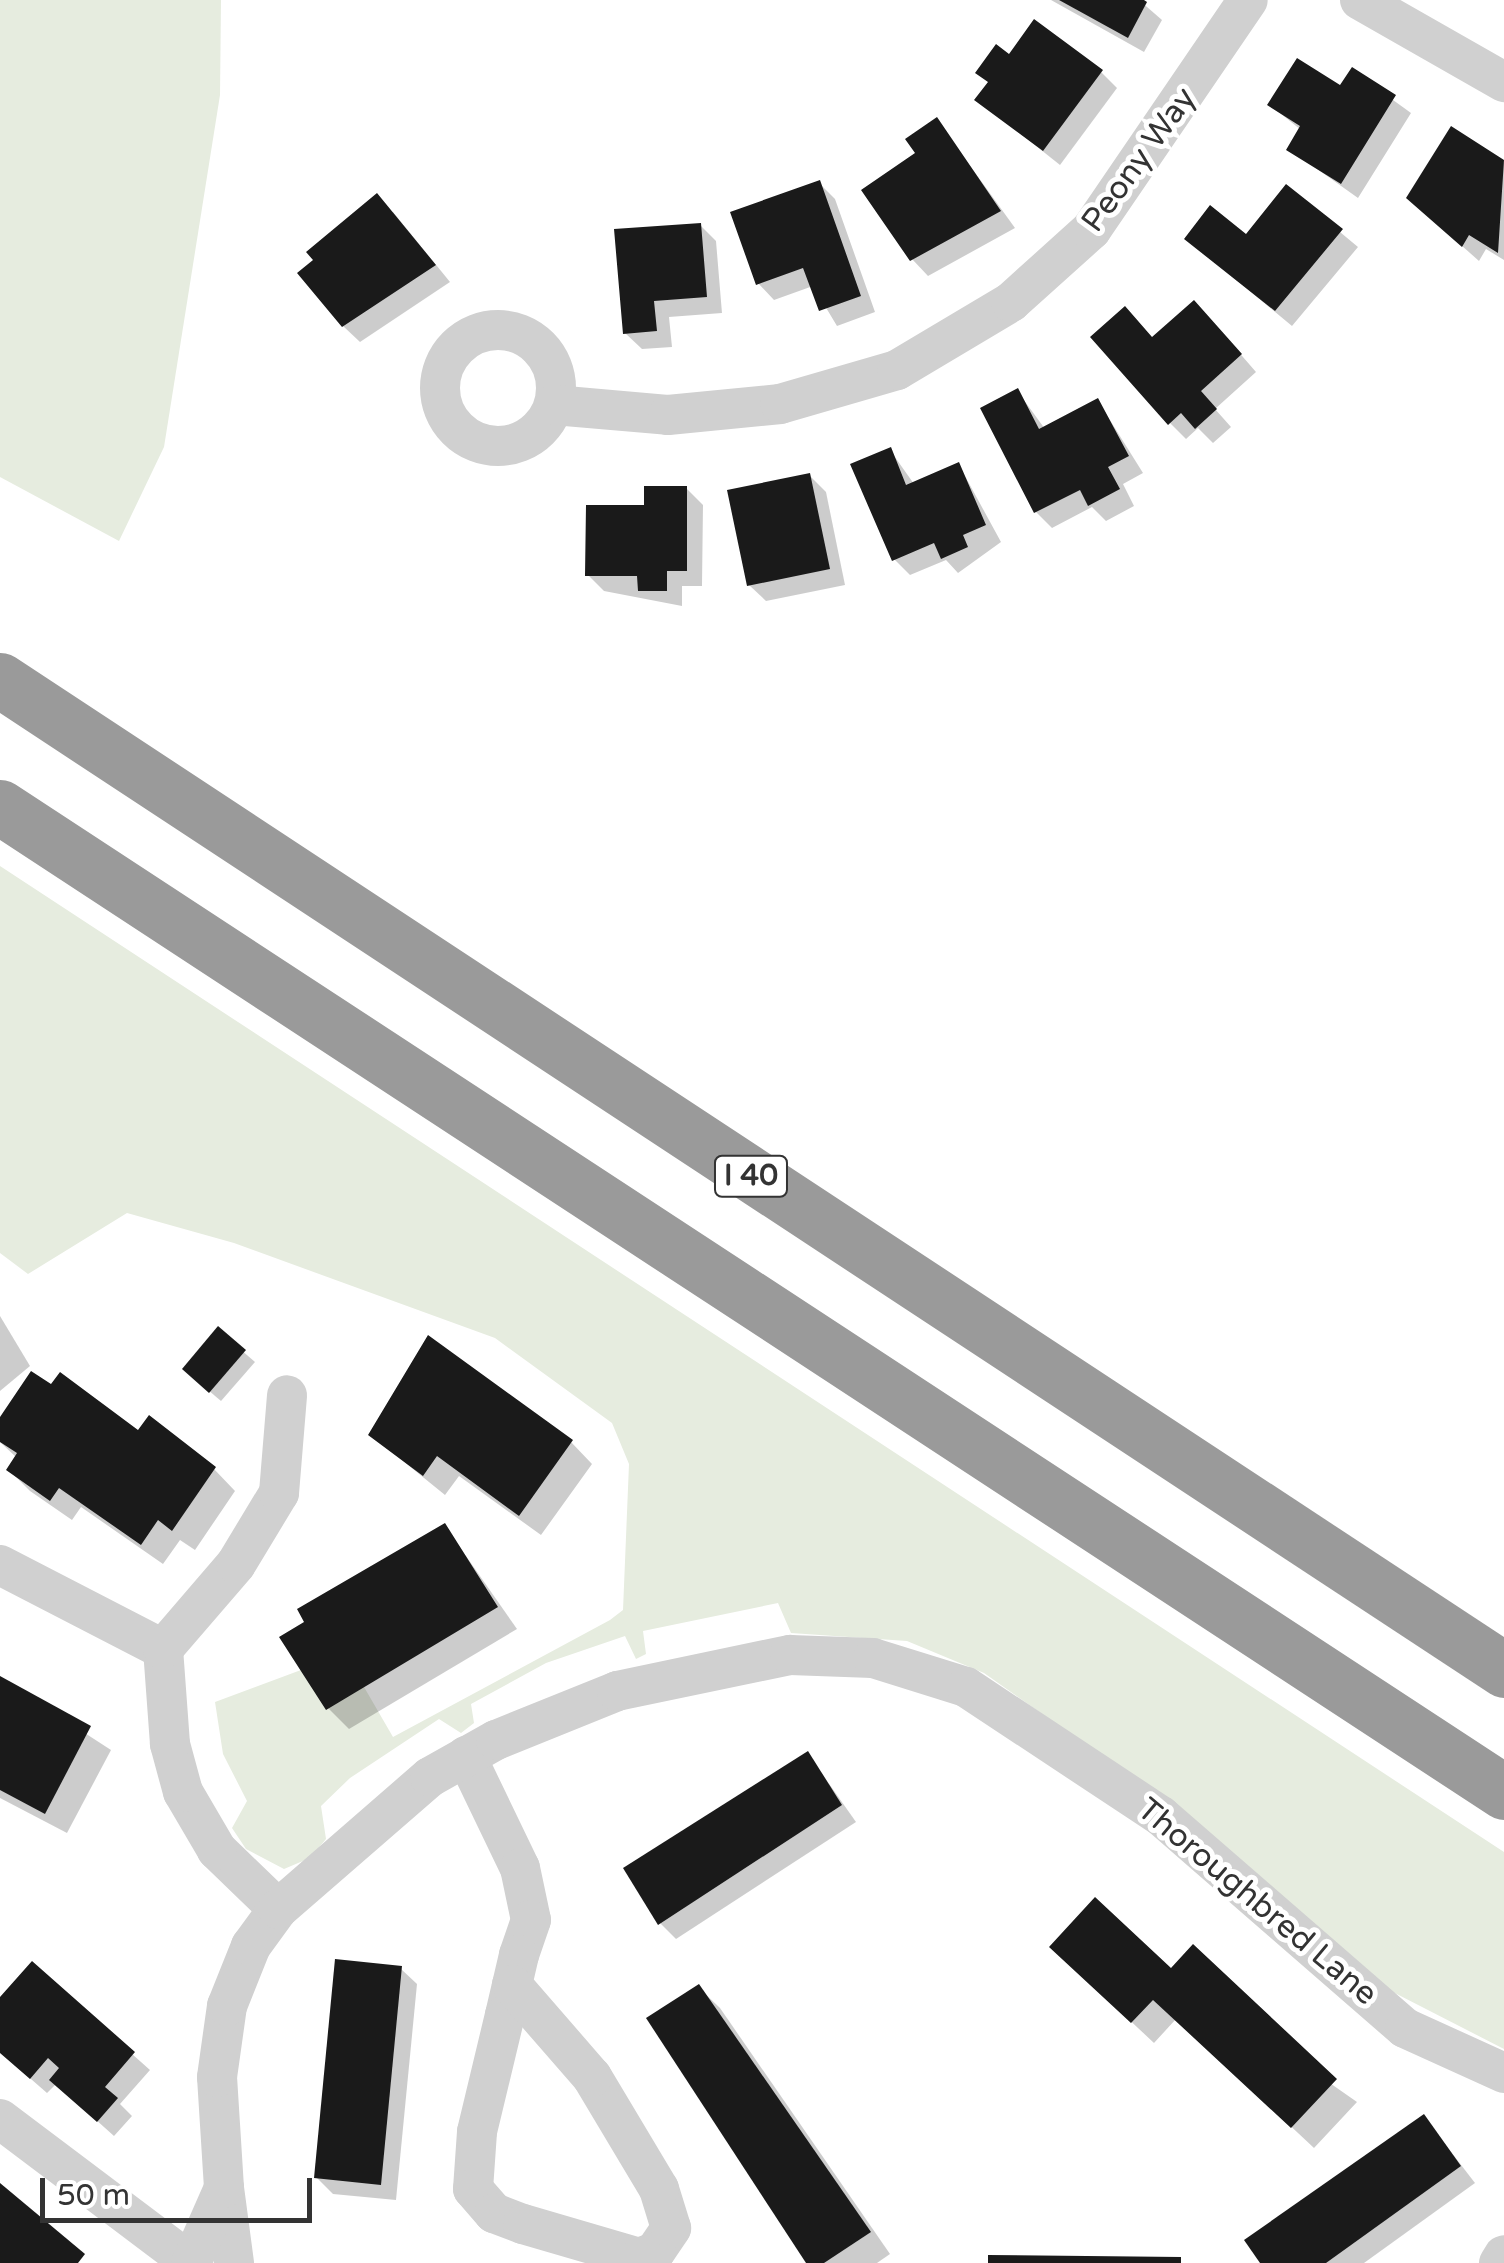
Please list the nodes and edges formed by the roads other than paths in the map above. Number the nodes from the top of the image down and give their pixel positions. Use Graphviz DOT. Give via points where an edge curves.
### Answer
graph roads {
  1 [pos="1248,0"];
  2 [pos="1360,0"];
  3 [pos="1504,82"];
  4 [pos="554,406"];
  5 [pos="0,680"];
  6 [pos="0,807"];
  7 [pos="287,1395"];
  8 [pos="0,1565"];
  9 [pos="164,1649"];
  10 [pos="1504,1670"];
  11 [pos="466,1756"];
  12 [pos="1504,1792"];
  13 [pos="278,1909"];
  14 [pos="512,1985"];
  15 [pos="1504,2073"];
  16 [pos="0,2118"];
  17 [pos="224,2188"];
  18 [pos="1504,2255"];
  19 [pos="191,2263"];
  20 [pos="234,2263"];
  21 [pos="1498,2263"];
  1 -- 4 [label="street, Peony Way" via="1091,230 1011,302 897,370 780,404 668,416"];
  2 -- 3 [label="street"];
  5 -- 10 [label="highway, I 40"];
  6 -- 12 [label="highway"];
  7 -- 9 [label="street" via="288,1455 261,1529"];
  8 -- 9 [label="street"];
  9 -- 13 [label="street" via="170,1744 183,1792 217,1850"];
  11 -- 13 [label="street, Thoroughbred Lane"];
  11 -- 14 [label="street" via="530,1897"];
  11 -- 15 [label="street, Thoroughbred Lane" via="580,1703 652,1682 790,1654 907,1664 966,1687 1161,1816 1405,2028"];
  13 -- 17 [label="street, Thoroughbred Lane" via="237,1974 220,2038"];
  14 -- 14 [label="street" via="472,2189 494,2213 523,2224 639,2258 655,2252 671,2228 660,2190 592,2077"];
  16 -- 19 [label="street"];
  17 -- 19 [label="street, Thoroughbred Lane"];
  17 -- 20 [label="street"];
  18 -- 21 [label="street"];
}
